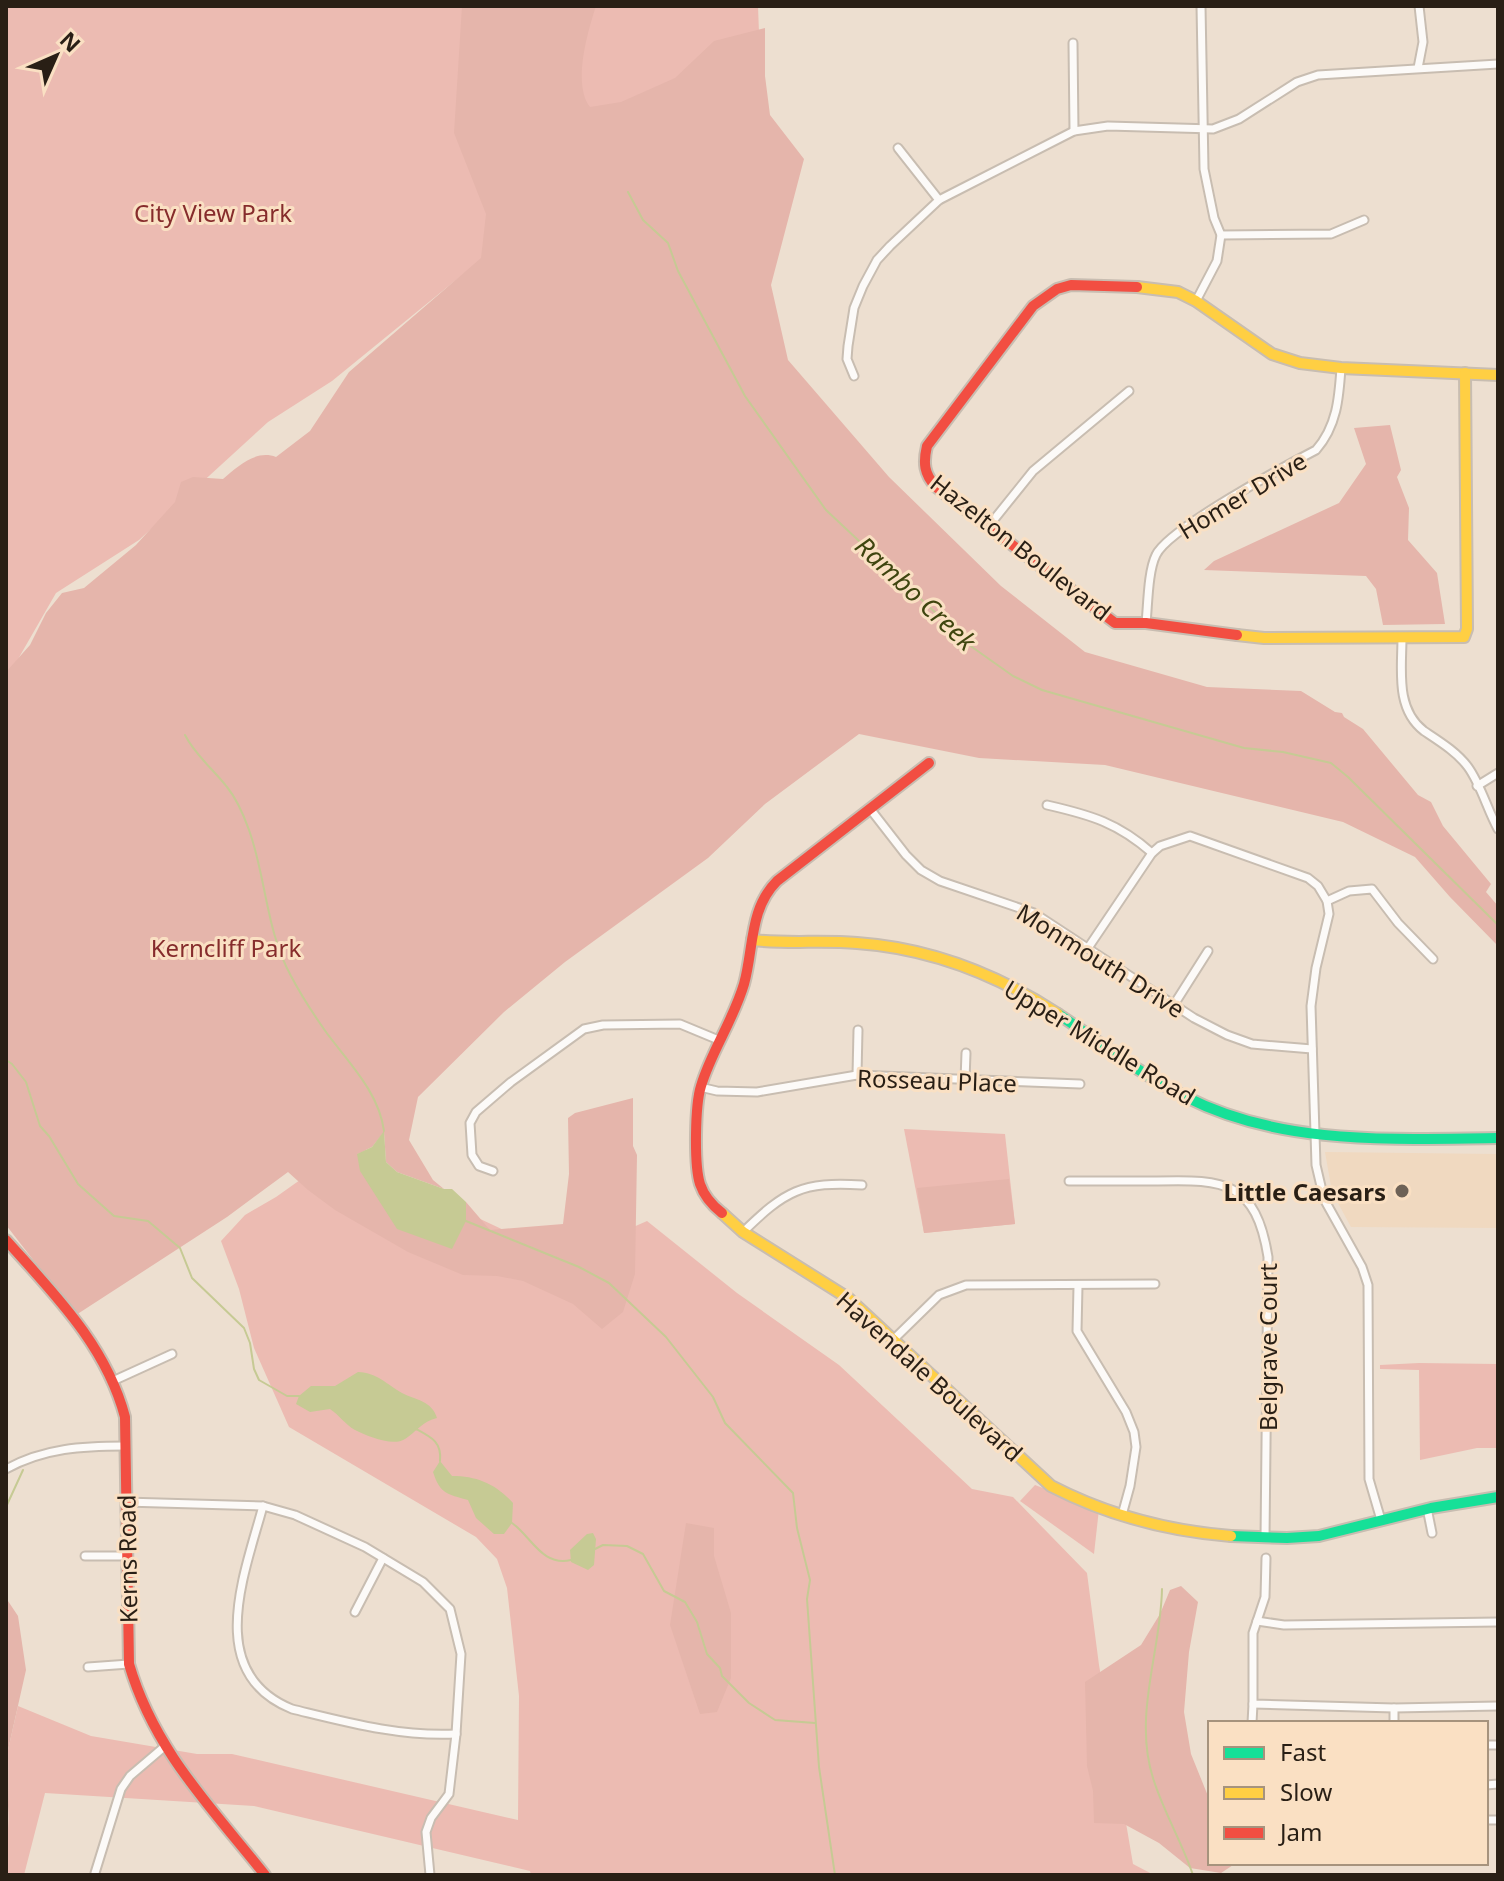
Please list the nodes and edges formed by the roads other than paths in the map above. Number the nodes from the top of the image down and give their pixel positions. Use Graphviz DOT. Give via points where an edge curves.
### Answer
graph roads {
  1 [pos="1201,6"];
  2 [pos="1419,6"];
  3 [pos="1073,43"];
  4 [pos="1498,64"];
  5 [pos="1418,68"];
  6 [pos="1202,130"];
  7 [pos="1074,131"];
  8 [pos="898,148"];
  9 [pos="939,200"];
  10 [pos="1364,220"];
  11 [pos="1221,235"];
  12 [pos="1196,301"];
  13 [pos="1341,368"];
  14 [pos="1465,373"];
  15 [pos="1498,375"];
  16 [pos="854,376"];
  17 [pos="1129,391"];
  18 [pos="988,527"];
  19 [pos="1146,623"];
  20 [pos="1402,637"];
  21 [pos="929,763"];
  22 [pos="1498,773"];
  23 [pos="1477,786"];
  24 [pos="1047,805"];
  25 [pos="871,810"];
  26 [pos="1498,829"];
  27 [pos="1152,853"];
  28 [pos="1327,901"];
  29 [pos="752,940"];
  30 [pos="1088,948"];
  31 [pos="1208,951"];
  32 [pos="1433,959"];
  33 [pos="1175,1003"];
  34 [pos="858,1030"];
  35 [pos="721,1041"];
  36 [pos="1312,1049"];
  37 [pos="966,1053"];
  38 [pos="857,1075"];
  39 [pos="965,1080"];
  40 [pos="1080,1084"];
  41 [pos="700,1087"];
  42 [pos="1315,1135"];
  43 [pos="1498,1138"];
  44 [pos="493,1171"];
  45 [pos="1069,1181"];
  46 [pos="862,1185"];
  47 [pos="743,1232"];
  48 [pos="6,1240"];
  49 [pos="1155,1284"];
  50 [pos="1078,1286"];
  51 [pos="894,1339"];
  52 [pos="172,1354"];
  53 [pos="115,1380"];
  54 [pos="125,1446"];
  55 [pos="6,1469"];
  56 [pos="1498,1497"];
  57 [pos="125,1502"];
  58 [pos="263,1506"];
  59 [pos="1427,1508"];
  60 [pos="1122,1515"];
  61 [pos="1381,1520"];
  62 [pos="1432,1533"];
  63 [pos="1265,1538"];
  64 [pos="85,1556"];
  65 [pos="126,1556"];
  66 [pos="383,1558"];
  67 [pos="1266,1558"];
  68 [pos="355,1612"];
  69 [pos="1257,1621"];
  70 [pos="1498,1622"];
  71 [pos="129,1664"];
  72 [pos="88,1667"];
  73 [pos="1253,1704"];
  74 [pos="1498,1706"];
  75 [pos="1394,1708"];
  76 [pos="1252,1721"];
  77 [pos="1394,1721"];
  78 [pos="456,1734"];
  79 [pos="164,1747"];
  80 [pos="95,1873"];
  81 [pos="265,1875"];
  82 [pos="430,1875"];
  1 -- 6 [label="street"];
  2 -- 5 [label="street" via="1423,42"];
  3 -- 7 [label="street"];
  4 -- 5 [label="street"];
  5 -- 6 [label="street" via="1318,75 1297,82 1239,119"];
  6 -- 7 [label="street" via="1108,126"];
  6 -- 11 [label="street" via="1206,189"];
  7 -- 9 [label="street"];
  8 -- 9 [label="street"];
  9 -- 16 [label="street" via="877,260 863,286 848,346"];
  10 -- 11 [label="street" via="1331,234"];
  11 -- 12 [label="street" via="1217,261"];
  12 -- 13 [label="street, Hazelton Boulevard" via="1272,354"];
  12 -- 18 [label="street, Hazelton Boulevard" via="1157,288 1071,285 1033,306 927,446 923,461 930,481"];
  13 -- 14 [label="street, Hazelton Boulevard"];
  13 -- 19 [label="street, Homer Drive" via="1335,418 1316,450 1192,523 1156,555"];
  14 -- 15 [label="street, Hazelton Boulevard"];
  14 -- 20 [label="street, Hazelton Boulevard" via="1467,629 1460,639"];
  17 -- 18 [label="street" via="1033,471"];
  18 -- 19 [label="street, Hazelton Boulevard" via="1105,617 1115,623"];
  19 -- 20 [label="street, Hazelton Boulevard" via="1264,638"];
  20 -- 23 [label="street" via="1406,709 1420,728 1468,767"];
  21 -- 25 [label="street, Havendale Boulevard"];
  22 -- 23 [label="street"];
  23 -- 26 [label="street"];
  24 -- 27 [label="street" via="1115,824"];
  25 -- 29 [label="street, Havendale Boulevard" via="765,893"];
  25 -- 30 [label="street, Monmouth Drive" via="921,870 1034,913"];
  27 -- 28 [label="street" via="1190,836 1209,841 1308,878"];
  27 -- 30 [label="street"];
  28 -- 32 [label="street" via="1372,889"];
  28 -- 36 [label="street" via="1329,914 1312,993"];
  29 -- 35 [label="street, Havendale Boulevard" via="745,981"];
  29 -- 42 [label="street, Upper Middle Road" via="869,944 966,966 1039,1003 1189,1098 1244,1120"];
  30 -- 33 [label="street, Monmouth Drive"];
  31 -- 33 [label="street"];
  33 -- 36 [label="street, Monmouth Drive" via="1194,1018 1252,1044"];
  34 -- 38 [label="street"];
  35 -- 41 [label="street, Havendale Boulevard"];
  35 -- 44 [label="street" via="680,1024 584,1029 476,1112 470,1123 472,1155 479,1166"];
  36 -- 42 [label="street"];
  37 -- 39 [label="street"];
  38 -- 39 [label="street, Rosseau Place"];
  38 -- 41 [label="street, Rosseau Place" via="757,1092"];
  39 -- 40 [label="street, Rosseau Place"];
  41 -- 47 [label="street, Havendale Boulevard" via="700,1184 711,1204"];
  42 -- 43 [label="street, Upper Middle Road"];
  42 -- 61 [label="street" via="1324,1199 1368,1285 1369,1479"];
  45 -- 63 [label="street, Belgrave Court" via="1206,1180 1238,1193 1261,1223 1268,1257"];
  46 -- 47 [label="street" via="820,1184 797,1190 773,1203"];
  47 -- 51 [label="street, Havendale Boulevard" via="848,1298"];
  48 -- 53 [label="street, Kerns Road" via="102,1356"];
  49 -- 50 [label="street"];
  50 -- 51 [label="street" via="978,1284 953,1289 927,1304"];
  50 -- 60 [label="street" via="1077,1331 1134,1432 1132,1475"];
  51 -- 60 [label="street, Havendale Boulevard" via="1051,1486"];
  52 -- 53 [label="street"];
  53 -- 54 [label="street, Kerns Road" via="125,1417"];
  54 -- 55 [label="street" via="76,1446"];
  54 -- 57 [label="street, Kerns Road"];
  56 -- 59 [label="street, Havendale Boulevard"];
  57 -- 58 [label="street"];
  57 -- 65 [label="street, Kerns Road"];
  58 -- 66 [label="street" via="295,1515"];
  58 -- 78 [label="street" via="236,1616 237,1641 248,1675 276,1702 292,1709 423,1736"];
  59 -- 61 [label="street, Havendale Boulevard"];
  59 -- 62 [label="street"];
  60 -- 63 [label="street, Havendale Boulevard" via="1227,1538"];
  61 -- 63 [label="street, Havendale Boulevard" via="1321,1536"];
  64 -- 65 [label="street"];
  65 -- 71 [label="street, Kerns Road"];
  66 -- 68 [label="street"];
  66 -- 78 [label="street" via="423,1582 450,1609 461,1654"];
  67 -- 69 [label="street" via="1265,1597"];
  69 -- 70 [label="street"];
  69 -- 73 [label="street"];
  71 -- 72 [label="street"];
  71 -- 79 [label="street, Kerns Road" via="146,1716"];
  73 -- 75 [label="street"];
  73 -- 76 [label="street"];
  74 -- 75 [label="street"];
  75 -- 77 [label="street"];
  78 -- 82 [label="street" via="449,1794 426,1832"];
  79 -- 80 [label="street" via="121,1789"];
  79 -- 81 [label="street, Kerns Road"];
}
